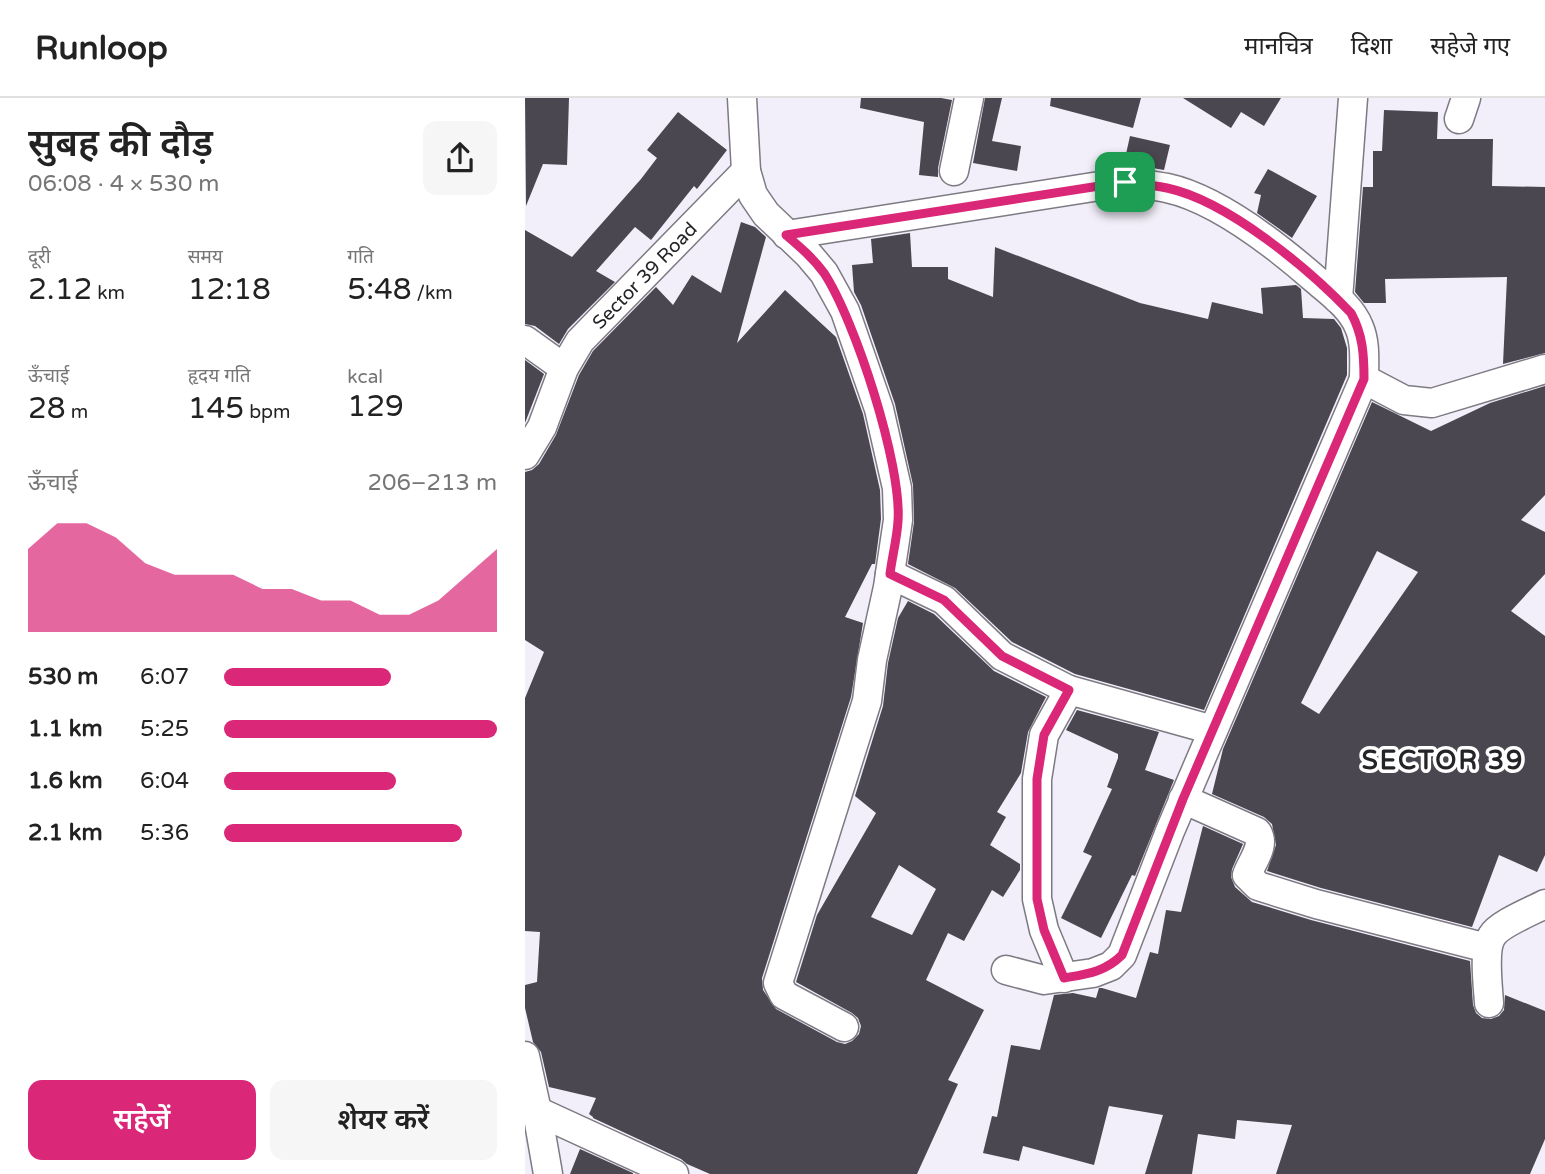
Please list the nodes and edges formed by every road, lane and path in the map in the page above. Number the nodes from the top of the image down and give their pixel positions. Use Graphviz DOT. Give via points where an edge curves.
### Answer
graph roads {
  1 [pos="742,98"];
  2 [pos="969,98"];
  3 [pos="1353,98"];
  4 [pos="746,171"];
  5 [pos="954,171"];
  6 [pos="786,235"];
  7 [pos="1338,299"];
  8 [pos="525,340"];
  9 [pos="565,368"];
  10 [pos="1545,369"];
  11 [pos="1364,379"];
  12 [pos="525,455"];
  13 [pos="890,574"];
  14 [pos="1069,690"];
  15 [pos="1213,730"];
  16 [pos="1183,799"];
  17 [pos="1545,904"];
  18 [pos="1487,948"];
  19 [pos="1006,970"];
  20 [pos="1064,978"];
  21 [pos="1489,1003"];
  22 [pos="844,1027"];
  23 [pos="525,1056"];
  24 [pos="537,1111"];
  25 [pos="548,1174"];
  26 [pos="674,1174"];
  1 -- 4 [label="street"];
  2 -- 5 [label="street"];
  3 -- 7 [label="street"];
  4 -- 6 [label="street" via="753,195"];
  4 -- 9 [label="street, Sector 39 Road" via="580,341"];
  6 -- 7 [label="street" via="1125,182 1169,188 1210,205 1270,240"];
  6 -- 13 [label="street" via="824,274 845,311 879,408 897,488 898,520"];
  7 -- 11 [label="street" via="1359,327"];
  8 -- 9 [label="street"];
  9 -- 12 [label="street, Sector 39 Road" via="542,427"];
  10 -- 11 [label="street" via="1432,403 1404,400"];
  11 -- 15 [label="street"];
  13 -- 14 [label="street" via="944,600 1002,656"];
  13 -- 22 [label="street" via="867,701 778,983 784,995"];
  14 -- 15 [label="street"];
  14 -- 20 [label="street" via="1044,735 1037,779 1037,899"];
  15 -- 16 [label="street"];
  16 -- 18 [label="street" via="1257,832 1261,844 1247,875 1258,886"];
  16 -- 20 [label="street" via="1122,955 1111,966"];
  17 -- 18 [label="street" via="1497,930"];
  18 -- 21 [label="street"];
  19 -- 20 [label="street" via="1044,980"];
  23 -- 24 [label="street"];
  24 -- 25 [label="street"];
  24 -- 26 [label="street"];
}
